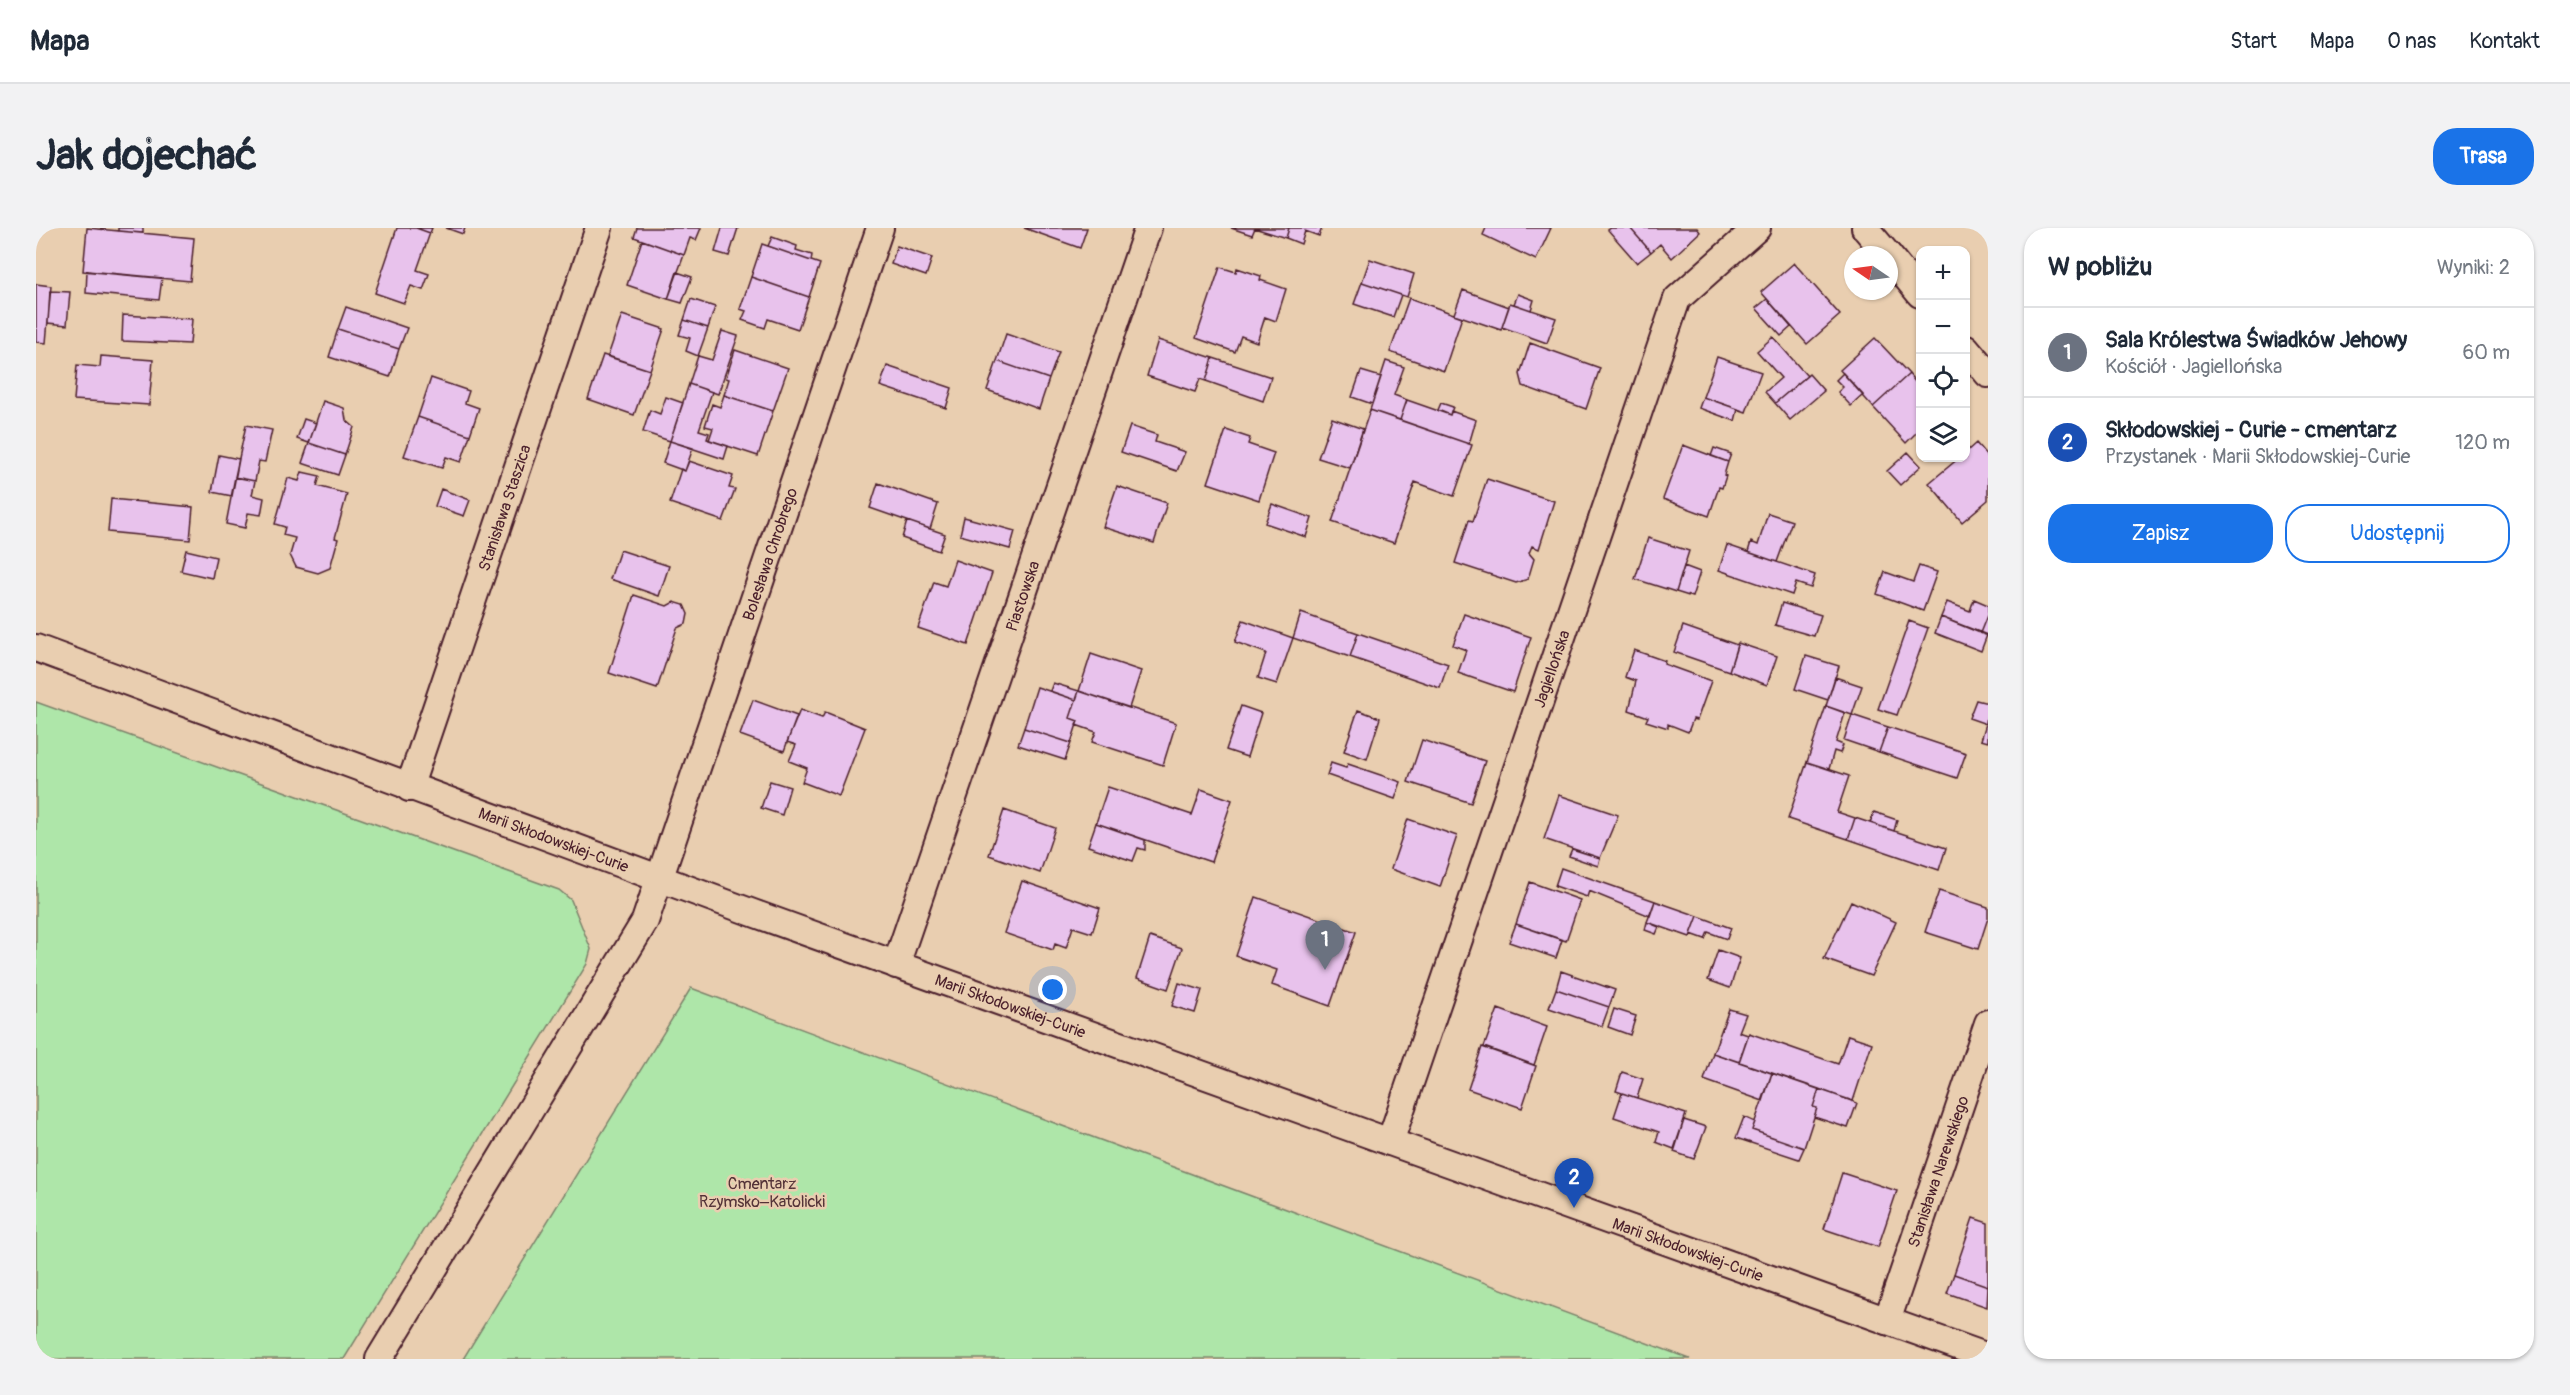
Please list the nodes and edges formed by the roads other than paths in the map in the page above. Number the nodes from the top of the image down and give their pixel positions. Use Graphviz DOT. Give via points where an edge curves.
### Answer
graph roads {
  1 [pos="599,228"];
  2 [pos="880,228"];
  3 [pos="1148,228"];
  4 [pos="1757,228"];
  5 [pos="1865,228"];
  6 [pos="1880,246"];
  7 [pos="1898,268"];
  8 [pos="1916,289"];
  9 [pos="1970,354"];
  10 [pos="1988,375"];
  11 [pos="36,648"];
  12 [pos="409,788"];
  13 [pos="659,879"];
  14 [pos="896,965"];
  15 [pos="1988,1023"];
  16 [pos="1390,1142"];
  17 [pos="1887,1321"];
  18 [pos="1988,1357"];
  19 [pos="379,1359"];
  1 -- 12 [label="street, Stanisława Staszica"];
  2 -- 13 [label="street, Bolesława Chrobrego"];
  3 -- 14 [label="street, Piastowska"];
  4 -- 16 [label="street, Jagiellońska" via="1677,298"];
  5 -- 6 [label="street"];
  7 -- 8 [label="street"];
  9 -- 10 [label="street"];
  11 -- 12 [label="street, Marii Skłodowskiej-Curie"];
  12 -- 13 [label="street, Marii Skłodowskiej-Curie"];
  13 -- 14 [label="street, Marii Skłodowskiej-Curie"];
  13 -- 19 [label="street, Bolesława Chrobrego" via="645,921 623,959"];
  14 -- 16 [label="street, Marii Skłodowskiej-Curie"];
  15 -- 17 [label="street, Stanisława Narewskiego"];
  16 -- 17 [label="street, Marii Skłodowskiej-Curie"];
  17 -- 18 [label="street, Marii Skłodowskiej-Curie"];
}
